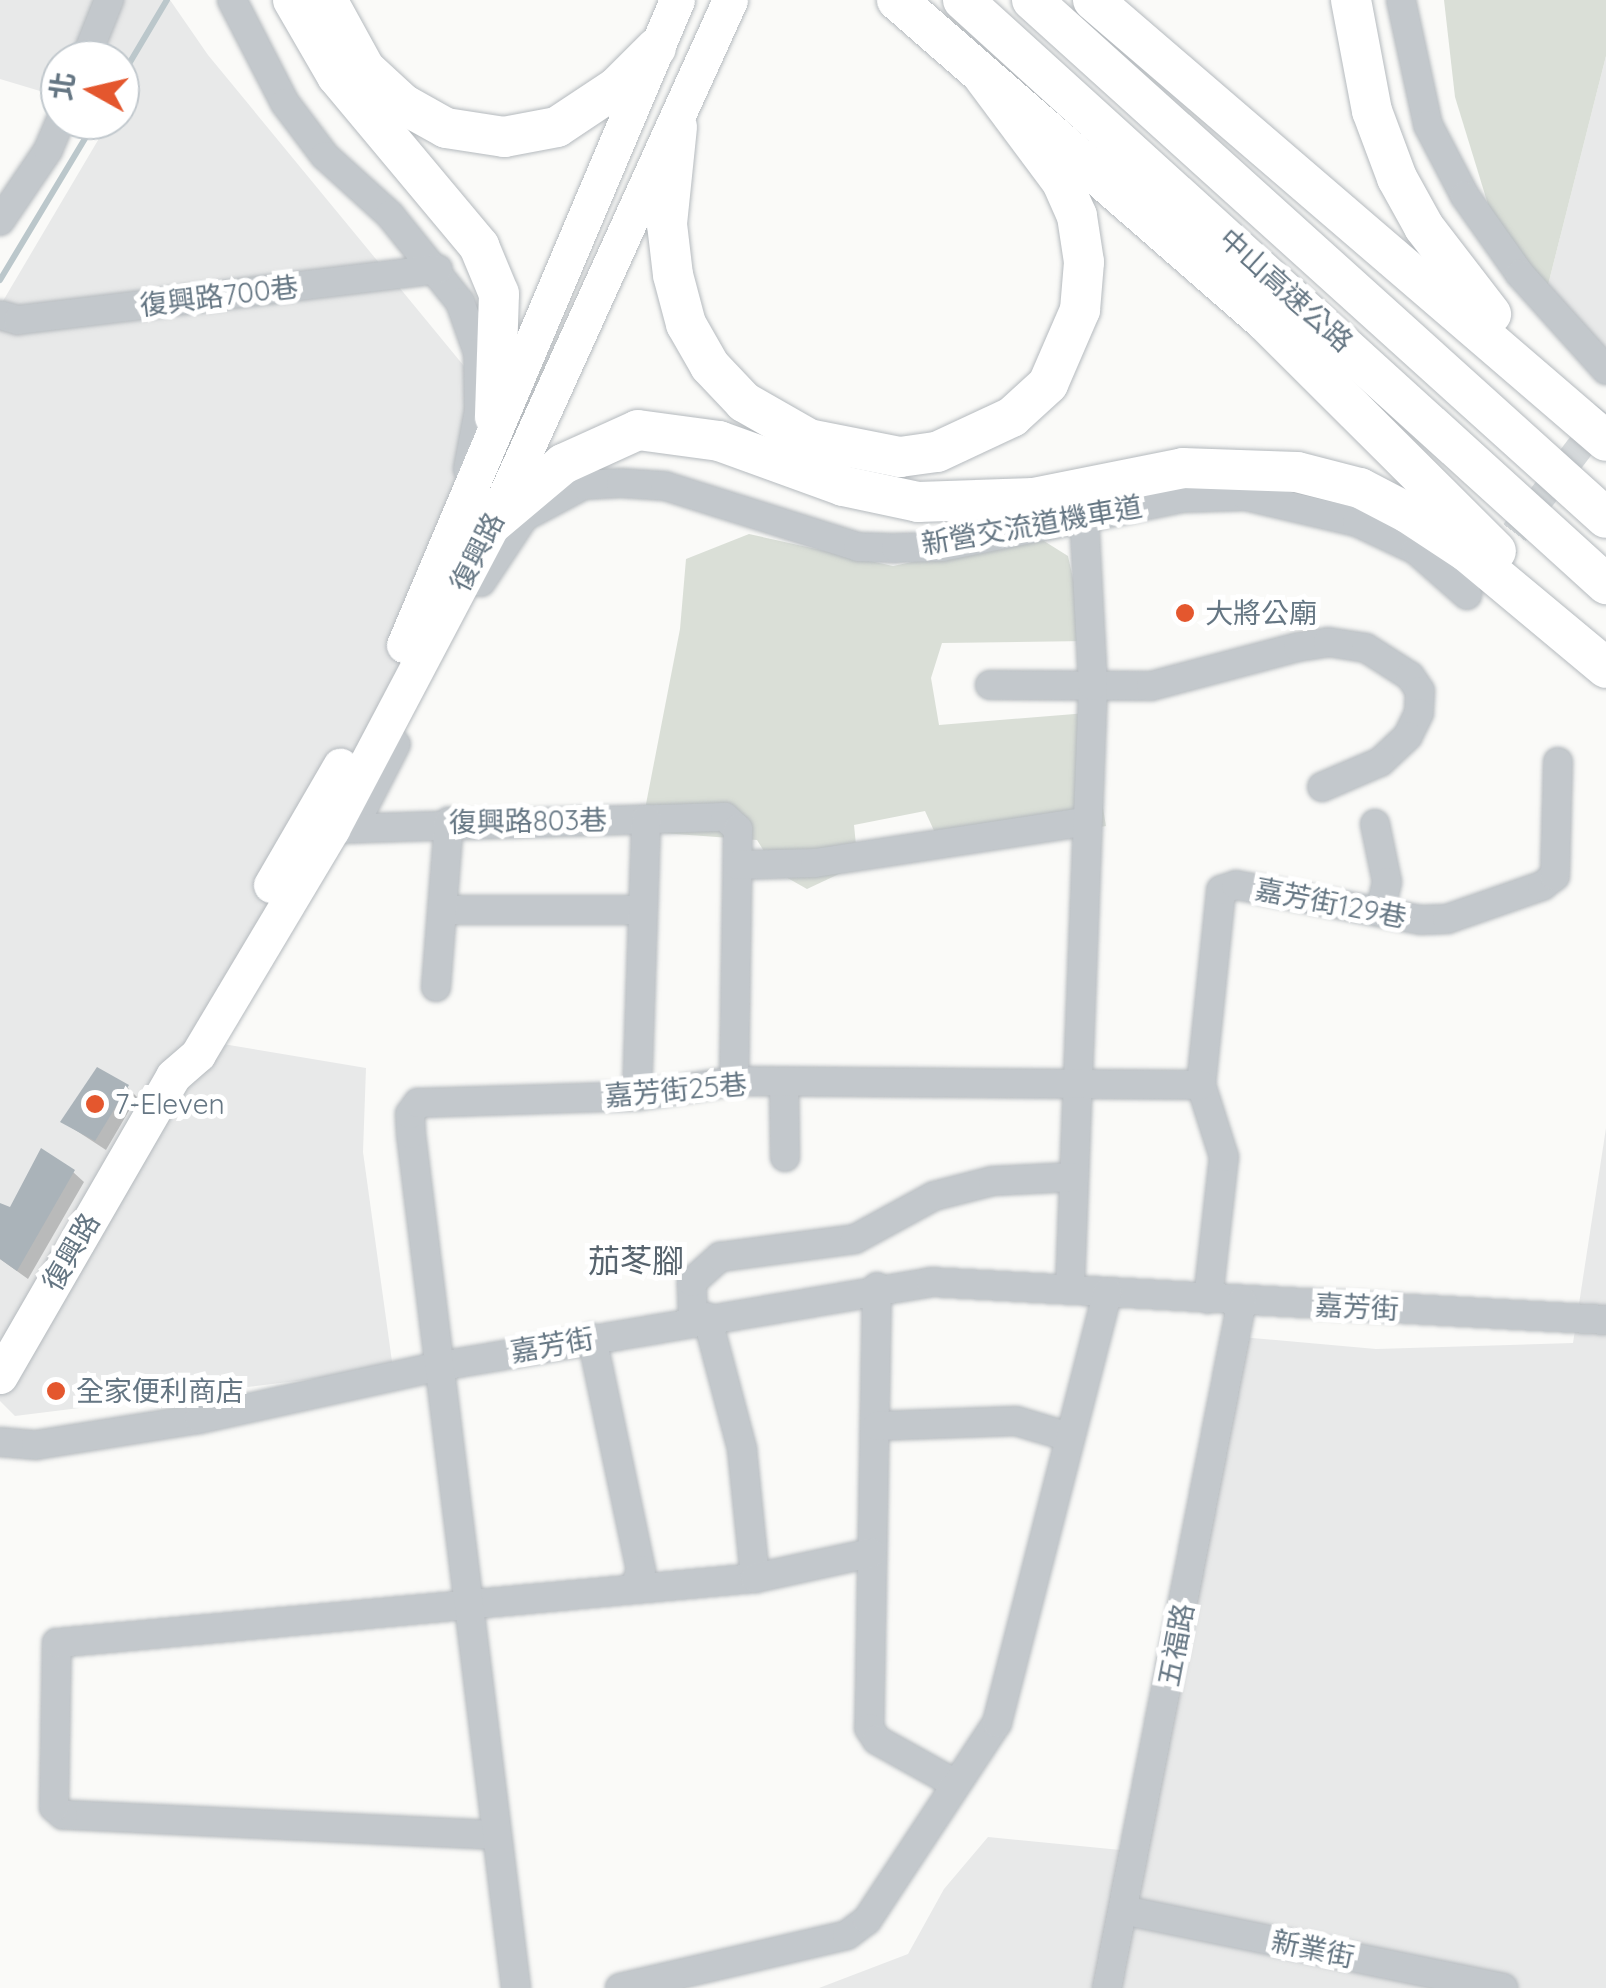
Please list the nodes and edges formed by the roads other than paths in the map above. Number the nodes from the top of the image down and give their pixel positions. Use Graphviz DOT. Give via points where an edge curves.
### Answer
graph roads {
  1 [pos="110,0"];
  2 [pos="232,0"];
  3 [pos="293,0"];
  4 [pos="326,0"];
  5 [pos="677,0"];
  6 [pos="730,0"];
  7 [pos="897,0"];
  8 [pos="963,0"];
  9 [pos="1032,0"];
  10 [pos="1094,0"];
  11 [pos="1351,0"];
  12 [pos="1401,0"];
  13 [pos="93,40"];
  14 [pos="656,48"];
  15 [pos="983,76"];
  16 [pos="677,126"];
  17 [pos="52,140"];
  18 [pos="0,221"];
  19 [pos="438,270"];
  20 [pos="0,314"];
  21 [pos="1606,370"];
  22 [pos="496,416"];
  23 [pos="1606,423"];
  24 [pos="1606,441"];
  25 [pos="1084,517"];
  26 [pos="1606,518"];
  27 [pos="475,525"];
  28 [pos="1606,584"];
  29 [pos="1466,595"];
  30 [pos="1606,667"];
  31 [pos="990,685"];
  32 [pos="1094,686"];
  33 [pos="1558,762"];
  34 [pos="1322,787"];
  35 [pos="646,819"];
  36 [pos="449,822"];
  37 [pos="1083,822"];
  38 [pos="1375,824"];
  39 [pos="343,828"];
  40 [pos="738,865"];
  41 [pos="442,910"];
  42 [pos="641,910"];
  43 [pos="1380,912"];
  44 [pos="436,987"];
  45 [pos="173,1076"];
  46 [pos="734,1081"];
  47 [pos="784,1082"];
  48 [pos="1201,1085"];
  49 [pos="1074,1087"];
  50 [pos="638,1096"];
  51 [pos="785,1157"];
  52 [pos="1072,1178"];
  53 [pos="1070,1286"];
  54 [pos="877,1287"];
  55 [pos="1108,1292"];
  56 [pos="1208,1299"];
  57 [pos="1242,1300"];
  58 [pos="700,1318"];
  59 [pos="1606,1320"];
  60 [pos="592,1338"];
  61 [pos="441,1366"];
  62 [pos="0,1376"];
  63 [pos="877,1426"];
  64 [pos="1066,1436"];
  65 [pos="0,1442"];
  66 [pos="871,1553"];
  67 [pos="756,1578"];
  68 [pos="634,1589"];
  69 [pos="473,1604"];
  70 [pos="954,1783"];
  71 [pos="495,1836"];
  72 [pos="1123,1910"];
  73 [pos="516,1988"];
  74 [pos="620,1988"];
  75 [pos="1107,1988"];
  76 [pos="1503,1988"];
  1 -- 13 [label="street"];
  2 -- 19 [label="street" via="275,88 324,156"];
  3 -- 22 [label="highway" via="337,76 479,246 500,294"];
  4 -- 14 [label="highway" via="365,69 403,104 446,128 504,137 557,126 617,87"];
  5 -- 14 [label="main road, 復興路"];
  6 -- 16 [label="main road, 復興路"];
  7 -- 15 [label="highway"];
  8 -- 28 [label="highway, 中山高速公路"];
  9 -- 26 [label="highway, 中山高速公路"];
  10 -- 24 [label="highway"];
  11 -- 23 [label="highway" via="1372,111 1424,227 1492,315"];
  12 -- 21 [label="street" via="1428,125 1465,196 1520,274"];
  14 -- 22 [label="main road, 復興路"];
  15 -- 16 [label="highway" via="1043,152 1077,216 1084,262 1080,310 1048,384 1012,418 937,452 900,457 810,439 744,402 710,366 686,324 673,275 667,224"];
  15 -- 30 [label="highway" via="1265,321"];
  16 -- 27 [label="main road, 復興路"];
  17 -- 18 [label="street"];
  19 -- 20 [label="street, 復興路700巷" via="18,320"];
  19 -- 27 [label="street" via="460,302 478,353"];
  22 -- 27 [label="main road, 復興路"];
  25 -- 29 [label="street, 新營交流道機車道" via="1182,498 1246,496 1299,506 1357,522 1416,550"];
  25 -- 32 [label="street"];
  25 -- 39 [label="street, 新營交流道機車道" via="942,547 896,548 810,535 665,486 584,486 555,497 524,517 497,552"];
  27 -- 30 [label="highway" via="563,464 638,430 719,441 843,486 918,502 1033,498 1183,468 1297,472 1360,488 1408,513 1467,552"];
  27 -- 39 [label="main road, 復興路"];
  27 -- 45 [label="main road, 復興路" via="180,1041"];
  31 -- 32 [label="street"];
  32 -- 34 [label="street" via="1151,686 1328,642 1396,662 1420,692 1408,736 1380,762"];
  32 -- 37 [label="street"];
  33 -- 43 [label="street, 嘉芳街129巷" via="1555,876 1447,919"];
  35 -- 36 [label="street, 復興路803巷"];
  35 -- 40 [label="street, 復興路803巷" via="725,817 738,829"];
  35 -- 42 [label="street"];
  36 -- 39 [label="street, 復興路803巷"];
  36 -- 41 [label="street"];
  37 -- 40 [label="street" via="815,863"];
  37 -- 49 [label="street"];
  38 -- 43 [label="street" via="1387,882"];
  39 -- 45 [label="main road, 復興路" via="198,1054"];
  40 -- 46 [label="street"];
  41 -- 42 [label="street"];
  41 -- 44 [label="street"];
  42 -- 50 [label="street"];
  43 -- 48 [label="street, 嘉芳街129巷" via="1236,884 1220,890"];
  45 -- 62 [label="main road, 復興路"];
  46 -- 47 [label="street, 嘉芳街25巷"];
  46 -- 50 [label="street, 嘉芳街25巷"];
  47 -- 49 [label="street, 嘉芳街25巷"];
  47 -- 51 [label="street"];
  48 -- 49 [label="street, 嘉芳街25巷"];
  48 -- 56 [label="street, 嘉芳街129巷" via="1224,1157"];
  49 -- 52 [label="street"];
  50 -- 61 [label="street, 嘉芳街25巷" via="418,1103 410,1114"];
  52 -- 53 [label="street"];
  52 -- 58 [label="street" via="993,1181 934,1196 855,1239 720,1257 692,1282"];
  53 -- 54 [label="street, 嘉芳街"];
  53 -- 55 [label="street, 嘉芳街"];
  54 -- 58 [label="street, 嘉芳街"];
  54 -- 63 [label="street"];
  55 -- 56 [label="street, 嘉芳街"];
  55 -- 64 [label="street"];
  56 -- 57 [label="street, 嘉芳街"];
  57 -- 59 [label="street, 嘉芳街"];
  57 -- 72 [label="street, 五福路"];
  58 -- 60 [label="street, 嘉芳街"];
  58 -- 67 [label="street" via="742,1448"];
  60 -- 61 [label="street, 嘉芳街"];
  60 -- 68 [label="street" via="641,1570"];
  61 -- 65 [label="street, 嘉芳街" via="199,1419 36,1445"];
  61 -- 69 [label="street"];
  63 -- 64 [label="street" via="1016,1421"];
  63 -- 66 [label="street"];
  64 -- 70 [label="street" via="997,1723"];
  66 -- 67 [label="street"];
  66 -- 70 [label="street" via="869,1728 877,1740"];
  67 -- 68 [label="street"];
  68 -- 69 [label="street"];
  69 -- 71 [label="street"];
  69 -- 71 [label="street" via="57,1643 54,1807 63,1815 212,1827"];
  70 -- 74 [label="street" via="866,1920 847,1935"];
  71 -- 73 [label="street"];
  72 -- 75 [label="street, 五福路"];
  72 -- 76 [label="street, 新業街"];
}
